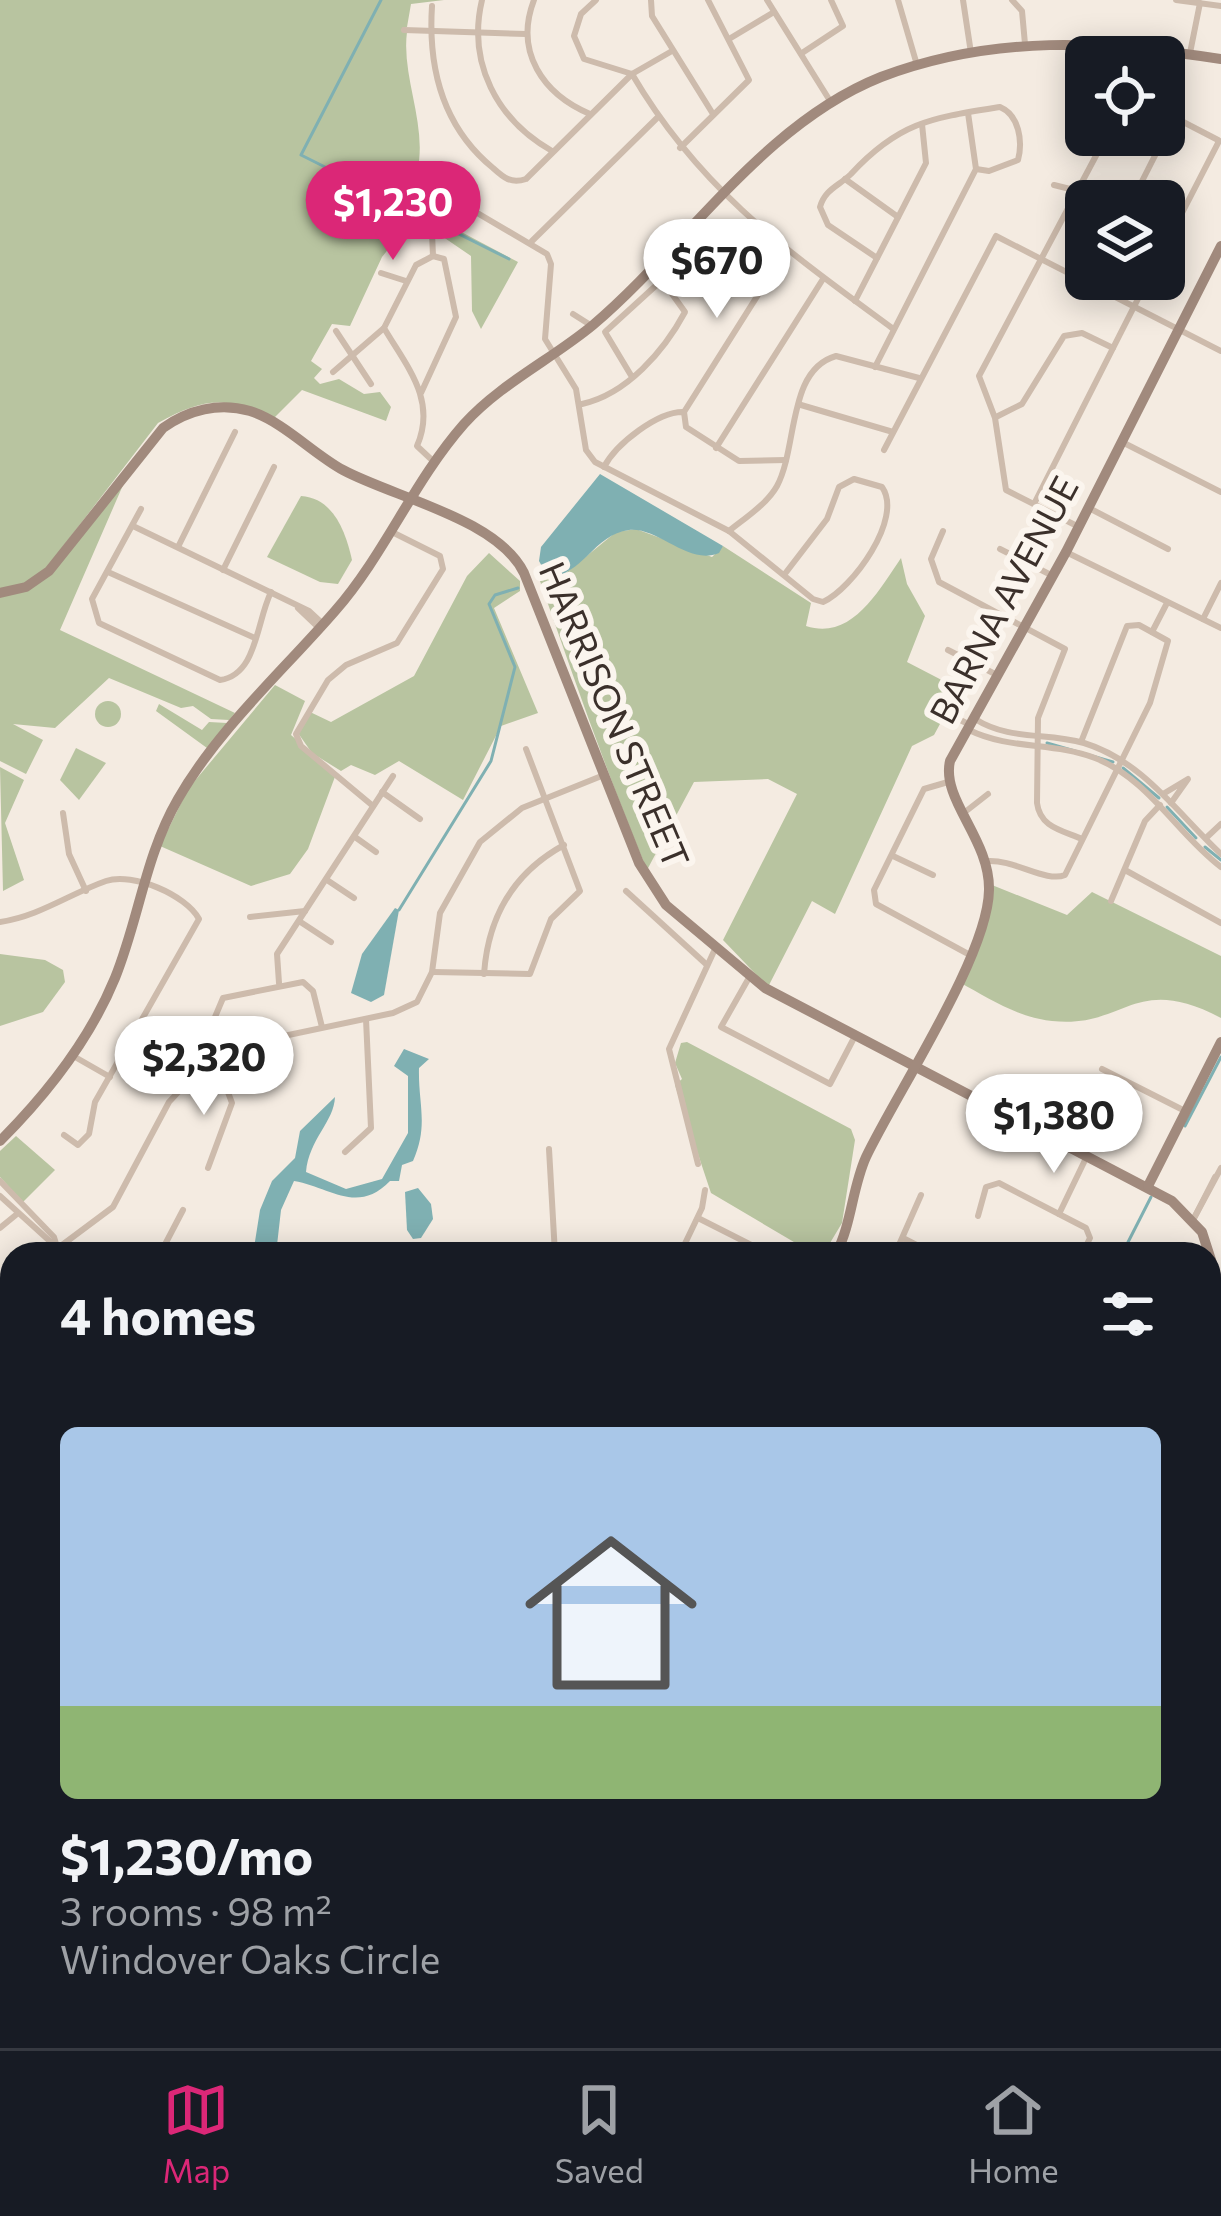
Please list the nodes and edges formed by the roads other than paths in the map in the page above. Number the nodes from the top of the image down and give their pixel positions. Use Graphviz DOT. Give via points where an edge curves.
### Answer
graph roads {
  1 [pos="482,0"];
  2 [pos="534,0"];
  3 [pos="596,0"];
  4 [pos="652,0"];
  5 [pos="709,0"];
  6 [pos="767,0"];
  7 [pos="831,0"];
  8 [pos="898,0"];
  9 [pos="963,0"];
  10 [pos="1012,0"];
  11 [pos="1176,0"];
  12 [pos="1212,2"];
  13 [pos="1200,3"];
  14 [pos="432,6"];
  15 [pos="1221,6"];
  16 [pos="774,12"];
  17 [pos="404,29"];
  18 [pos="430,30"];
  19 [pos="477,33"];
  20 [pos="526,34"];
  21 [pos="729,39"];
  22 [pos="1065,41"];
  23 [pos="1025,44"];
  24 [pos="672,51"];
  25 [pos="802,53"];
  26 [pos="971,53"];
  27 [pos="1185,55"];
  28 [pos="1190,55"];
  29 [pos="1221,59"];
  30 [pos="917,65"];
  31 [pos="632,74"];
  32 [pos="832,104"];
  33 [pos="968,112"];
  34 [pos="590,114"];
  35 [pos="713,114"];
  36 [pos="657,118"];
  37 [pos="922,123"];
  38 [pos="1185,124"];
  39 [pos="1220,141"];
  40 [pos="679,149"];
  41 [pos="552,151"];
  42 [pos="976,170"];
  43 [pos="844,179"];
  44 [pos="428,184"];
  45 [pos="1054,185"];
  46 [pos="1065,188"];
  47 [pos="725,196"];
  48 [pos="1185,208"];
  49 [pos="1065,216"];
  50 [pos="898,217"];
  51 [pos="431,233"];
  52 [pos="532,241"];
  53 [pos="1221,246"];
  54 [pos="784,252"];
  55 [pos="433,256"];
  56 [pos="877,258"];
  57 [pos="1042,259"];
  58 [pos="1065,270"];
  59 [pos="381,273"];
  60 [pos="823,279"];
  61 [pos="406,281"];
  62 [pos="1120,300"];
  63 [pos="1137,300"];
  64 [pos="855,301"];
  65 [pos="1133,308"];
  66 [pos="573,314"];
  67 [pos="592,326"];
  68 [pos="384,328"];
  69 [pos="892,328"];
  70 [pos="335,331"];
  71 [pos="1179,331"];
  72 [pos="1114,348"];
  73 [pos="1221,351"];
  74 [pos="352,356"];
  75 [pos="554,356"];
  76 [pos="875,367"];
  77 [pos="332,372"];
  78 [pos="632,376"];
  79 [pos="920,379"];
  80 [pos="371,383"];
  81 [pos="422,393"];
  82 [pos="581,404"];
  83 [pos="801,405"];
  84 [pos="684,412"];
  85 [pos="994,418"];
  86 [pos="236,432"];
  87 [pos="892,432"];
  88 [pos="1122,442"];
  89 [pos="716,448"];
  90 [pos="884,450"];
  91 [pos="786,460"];
  92 [pos="433,461"];
  93 [pos="274,467"];
  94 [pos="604,467"];
  95 [pos="1221,492"];
  96 [pos="409,496"];
  97 [pos="1034,504"];
  98 [pos="1089,508"];
  99 [pos="141,509"];
  100 [pos="133,526"];
  101 [pos="1078,527"];
  102 [pos="389,530"];
  103 [pos="729,531"];
  104 [pos="943,531"];
  105 [pos="178,547"];
  106 [pos="1000,549"];
  107 [pos="1168,549"];
  108 [pos="1066,552"];
  109 [pos="223,570"];
  110 [pos="108,572"];
  111 [pos="784,574"];
  112 [pos="1053,576"];
  113 [pos="1221,583"];
  114 [pos="271,592"];
  115 [pos="0,593"];
  116 [pos="1167,602"];
  117 [pos="1203,619"];
  118 [pos="321,626"];
  119 [pos="1025,627"];
  120 [pos="1221,628"];
  121 [pos="1152,632"];
  122 [pos="255,638"];
  123 [pos="948,650"];
  124 [pos="1000,677"];
  125 [pos="951,715"];
  126 [pos="972,725"];
  127 [pos="1036,736"];
  128 [pos="1081,742"];
  129 [pos="1036,747"];
  130 [pos="526,748"];
  131 [pos="1120,760"];
  132 [pos="1116,769"];
  133 [pos="604,775"];
  134 [pos="394,776"];
  135 [pos="949,782"];
  136 [pos="382,792"];
  137 [pos="988,794"];
  138 [pos="545,796"];
  139 [pos="1167,799"];
  140 [pos="1160,805"];
  141 [pos="373,806"];
  142 [pos="965,812"];
  143 [pos="63,813"];
  144 [pos="420,819"];
  145 [pos="1221,824"];
  146 [pos="355,837"];
  147 [pos="1082,838"];
  148 [pos="1205,839"];
  149 [pos="564,845"];
  150 [pos="1198,847"];
  151 [pos="376,852"];
  152 [pos="1221,854"];
  153 [pos="892,855"];
  154 [pos="987,861"];
  155 [pos="1221,867"];
  156 [pos="1124,870"];
  157 [pos="933,875"];
  158 [pos="326,880"];
  159 [pos="141,885"];
  160 [pos="86,891"];
  161 [pos="626,891"];
  162 [pos="354,898"];
  163 [pos="1111,901"];
  164 [pos="305,911"];
  165 [pos="250,917"];
  166 [pos="299,921"];
  167 [pos="0,922"];
  168 [pos="1221,923"];
  169 [pos="332,942"];
  170 [pos="716,947"];
  171 [pos="970,955"];
  172 [pos="708,963"];
  173 [pos="432,972"];
  174 [pos="484,974"];
  175 [pos="750,976"];
  176 [pos="279,983"];
  177 [pos="366,1019"];
  178 [pos="322,1027"];
  179 [pos="855,1036"];
  180 [pos="1221,1042"];
  181 [pos="71,1055"];
  182 [pos="218,1061"];
  183 [pos="914,1067"];
  184 [pos="1102,1069"];
  185 [pos="110,1077"];
  186 [pos="1186,1112"];
  187 [pos="64,1135"];
  188 [pos="0,1141"];
  189 [pos="549,1149"];
  190 [pos="345,1152"];
  191 [pos="1087,1156"];
  192 [pos="698,1165"];
  193 [pos="208,1168"];
  194 [pos="1221,1168"];
  195 [pos="0,1181"];
  196 [pos="1148,1186"];
  197 [pos="705,1190"];
  198 [pos="921,1195"];
  199 [pos="0,1196"];
  200 [pos="21,1210"];
  201 [pos="182,1210"];
  202 [pos="1059,1214"];
  203 [pos="978,1216"];
  204 [pos="698,1218"];
  205 [pos="1193,1220"];
  206 [pos="0,1228"];
  207 [pos="903,1238"];
  208 [pos="47,1242"];
  209 [pos="66,1242"];
  210 [pos="166,1242"];
  211 [pos="554,1242"];
  212 [pos="686,1242"];
  213 [pos="745,1242"];
  214 [pos="840,1242"];
  215 [pos="901,1242"];
  216 [pos="911,1242"];
  217 [pos="1088,1242"];
  218 [pos="1205,1242"];
  1 -- 19 [label="street"];
  2 -- 20 [label="street"];
  3 -- 31 [label="street" via="580,14 577,49 597,65"];
  4 -- 24 [label="street"];
  5 -- 21 [label="street"];
  6 -- 16 [label="street"];
  7 -- 25 [label="street" via="843,26"];
  8 -- 30 [label="street"];
  9 -- 26 [label="street"];
  10 -- 23 [label="street" via="1022,11"];
  11 -- 13 [label="street"];
  12 -- 13 [label="street"];
  12 -- 15 [label="street"];
  13 -- 28 [label="street"];
  14 -- 18 [label="street"];
  16 -- 21 [label="street"];
  16 -- 25 [label="street"];
  17 -- 18 [label="street"];
  18 -- 19 [label="street"];
  18 -- 41 [label="street" via="448,112 486,163 518,182"];
  19 -- 20 [label="street"];
  19 -- 41 [label="street" via="492,94 521,130"];
  20 -- 34 [label="street" via="548,88"];
  21 -- 35 [label="street" via="749,80"];
  22 -- 23 [label="street"];
  23 -- 26 [label="street"];
  24 -- 31 [label="street"];
  24 -- 35 [label="street"];
  25 -- 32 [label="street"];
  26 -- 30 [label="street"];
  27 -- 28 [label="street"];
  28 -- 29 [label="street"];
  30 -- 32 [label="street"];
  31 -- 34 [label="street"];
  31 -- 36 [label="street"];
  32 -- 47 [label="street"];
  33 -- 37 [label="street"];
  33 -- 42 [label="street"];
  33 -- 42 [label="street" via="1009,111 1021,151 1011,167"];
  34 -- 41 [label="street"];
  35 -- 40 [label="street"];
  36 -- 40 [label="street"];
  36 -- 52 [label="street"];
  37 -- 43 [label="street" via="875,144"];
  37 -- 50 [label="street" via="927,159"];
  38 -- 39 [label="street"];
  39 -- 48 [label="street"];
  40 -- 47 [label="street"];
  42 -- 69 [label="street"];
  43 -- 50 [label="street"];
  43 -- 56 [label="street" via="823,197 822,216"];
  44 -- 52 [label="street"];
  45 -- 46 [label="street"];
  47 -- 54 [label="street"];
  47 -- 67 [label="street"];
  49 -- 57 [label="street"];
  50 -- 56 [label="street"];
  51 -- 55 [label="street"];
  52 -- 75 [label="street" via="551,264 543,329"];
  53 -- 71 [label="street, BARNA AVENUE"];
  54 -- 60 [label="street"];
  54 -- 84 [label="street"];
  55 -- 61 [label="street"];
  55 -- 81 [label="street" via="444,259 456,317"];
  56 -- 64 [label="street"];
  57 -- 58 [label="street"];
  57 -- 79 [label="street" via="996,236"];
  57 -- 85 [label="street" via="981,369 980,389"];
  59 -- 61 [label="street"];
  60 -- 64 [label="street"];
  60 -- 89 [label="street"];
  61 -- 68 [label="street"];
  62 -- 65 [label="street"];
  63 -- 65 [label="street"];
  64 -- 69 [label="street"];
  65 -- 71 [label="street"];
  65 -- 72 [label="street"];
  66 -- 67 [label="street"];
  67 -- 75 [label="street"];
  68 -- 74 [label="street"];
  68 -- 81 [label="street"];
  69 -- 76 [label="street"];
  70 -- 74 [label="street"];
  71 -- 73 [label="street"];
  71 -- 88 [label="street, BARNA AVENUE"];
  72 -- 85 [label="street" via="1082,333 1064,336 1022,404"];
  72 -- 97 [label="street"];
  74 -- 77 [label="street"];
  74 -- 80 [label="street"];
  75 -- 82 [label="street"];
  75 -- 92 [label="street" via="482,406"];
  76 -- 79 [label="street"];
  76 -- 83 [label="street" via="826,359 808,374"];
  78 -- 78 [label="street" via="663,348 685,312 662,280 606,330"];
  78 -- 82 [label="street" via="603,399"];
  79 -- 87 [label="street"];
  81 -- 92 [label="street" via="428,414 417,446"];
  82 -- 94 [label="street" via="586,450"];
  83 -- 87 [label="street"];
  83 -- 91 [label="street"];
  84 -- 89 [label="street" via="686,427"];
  84 -- 94 [label="street" via="670,412 611,453"];
  85 -- 97 [label="street" via="1006,490"];
  86 -- 105 [label="street"];
  87 -- 90 [label="street"];
  88 -- 95 [label="street"];
  88 -- 98 [label="street, BARNA AVENUE"];
  89 -- 91 [label="street" via="739,461"];
  91 -- 103 [label="street" via="776,488"];
  92 -- 96 [label="street"];
  93 -- 109 [label="street"];
  94 -- 103 [label="street"];
  96 -- 102 [label="street"];
  96 -- 115 [label="street, HARRISON STREET" via="345,471 251,412 202,410 150,440 39,580"];
  96 -- 133 [label="street, HARRISON STREET" via="503,545 520,563"];
  97 -- 101 [label="street"];
  98 -- 101 [label="street, BARNA AVENUE"];
  98 -- 107 [label="street"];
  99 -- 100 [label="street"];
  100 -- 105 [label="street"];
  100 -- 110 [label="street"];
  101 -- 108 [label="street, BARNA AVENUE"];
  102 -- 118 [label="street"];
  102 -- 141 [label="street" via="437,554 444,567 398,644 328,680 296,734"];
  103 -- 111 [label="street"];
  104 -- 119 [label="street" via="931,559 936,579"];
  105 -- 109 [label="street"];
  106 -- 112 [label="street"];
  108 -- 112 [label="street, BARNA AVENUE"];
  108 -- 116 [label="street"];
  109 -- 114 [label="street"];
  110 -- 122 [label="street"];
  110 -- 122 [label="street" via="91,608 99,622 220,680 241,672"];
  111 -- 111 [label="street" via="823,602 835,597 875,543 889,506 882,488 854,479 838,487 827,519"];
  112 -- 119 [label="street, BARNA AVENUE"];
  113 -- 117 [label="street"];
  114 -- 118 [label="street"];
  114 -- 122 [label="street"];
  116 -- 117 [label="street"];
  116 -- 121 [label="street"];
  117 -- 120 [label="street"];
  118 -- 159 [label="street" via="188,783"];
  119 -- 124 [label="street, BARNA AVENUE"];
  119 -- 127 [label="street" via="1066,653"];
  121 -- 128 [label="street" via="1126,626"];
  121 -- 131 [label="street" via="1170,647"];
  123 -- 124 [label="street"];
  124 -- 126 [label="street, BARNA AVENUE"];
  125 -- 126 [label="street"];
  126 -- 127 [label="street"];
  126 -- 129 [label="street" via="996,742"];
  126 -- 135 [label="street, BARNA AVENUE" via="950,761"];
  127 -- 128 [label="street"];
  127 -- 129 [label="street"];
  128 -- 131 [label="street"];
  129 -- 132 [label="street"];
  129 -- 147 [label="street" via="1039,817"];
  130 -- 138 [label="street"];
  131 -- 132 [label="street"];
  131 -- 139 [label="street"];
  132 -- 140 [label="street"];
  132 -- 147 [label="street"];
  133 -- 138 [label="street"];
  133 -- 170 [label="street, HARRISON STREET" via="656,892"];
  134 -- 136 [label="street"];
  135 -- 142 [label="street, BARNA AVENUE"];
  135 -- 153 [label="street" via="924,789"];
  136 -- 141 [label="street"];
  136 -- 144 [label="street"];
  137 -- 142 [label="street"];
  138 -- 149 [label="street"];
  138 -- 173 [label="street" via="493,828 461,869 437,920"];
  139 -- 140 [label="street"];
  139 -- 148 [label="street"];
  140 -- 150 [label="street"];
  140 -- 156 [label="street"];
  141 -- 146 [label="street"];
  142 -- 154 [label="street, BARNA AVENUE"];
  143 -- 160 [label="street"];
  145 -- 148 [label="street"];
  146 -- 151 [label="street"];
  146 -- 158 [label="street"];
  147 -- 154 [label="street" via="1058,880 1009,860"];
  148 -- 150 [label="street"];
  148 -- 152 [label="street"];
  149 -- 174 [label="street" via="514,883 488,935"];
  149 -- 174 [label="street" via="580,888 551,920 526,976"];
  150 -- 155 [label="street"];
  153 -- 157 [label="street"];
  153 -- 171 [label="street" via="875,904"];
  154 -- 171 [label="street, BARNA AVENUE" via="986,917"];
  156 -- 163 [label="street"];
  156 -- 168 [label="street"];
  158 -- 162 [label="street"];
  158 -- 164 [label="street"];
  159 -- 160 [label="street" via="108,880"];
  159 -- 181 [label="street" via="116,976"];
  159 -- 185 [label="street" via="187,904 199,926 173,956"];
  160 -- 167 [label="street"];
  161 -- 172 [label="street"];
  164 -- 165 [label="street"];
  164 -- 166 [label="street"];
  166 -- 169 [label="street"];
  166 -- 176 [label="street" via="275,960"];
  170 -- 172 [label="street"];
  170 -- 175 [label="street, HARRISON STREET"];
  171 -- 183 [label="street, BARNA AVENUE"];
  172 -- 192 [label="street" via="669,1049"];
  173 -- 174 [label="street"];
  173 -- 177 [label="street" via="410,1007"];
  175 -- 179 [label="street, HARRISON STREET"];
  175 -- 179 [label="street" via="721,1027 830,1084"];
  176 -- 178 [label="street" via="311,987"];
  176 -- 182 [label="street" via="223,998 207,1029"];
  177 -- 178 [label="street"];
  177 -- 190 [label="street" via="371,1128"];
  178 -- 182 [label="street"];
  179 -- 183 [label="street, HARRISON STREET"];
  180 -- 186 [label="street"];
  181 -- 185 [label="street"];
  181 -- 188 [label="street"];
  182 -- 193 [label="street" via="232,1103"];
  182 -- 209 [label="street" via="176,1092 113,1208"];
  183 -- 191 [label="street, HARRISON STREET"];
  183 -- 214 [label="street, BARNA AVENUE" via="865,1160"];
  184 -- 186 [label="street"];
  185 -- 187 [label="street" via="88,1137 73,1145"];
  186 -- 196 [label="street"];
  189 -- 211 [label="street"];
  191 -- 196 [label="street, HARRISON STREET"];
  191 -- 202 [label="street"];
  194 -- 205 [label="street"];
  195 -- 200 [label="street"];
  196 -- 205 [label="street, HARRISON STREET"];
  197 -- 204 [label="street"];
  198 -- 207 [label="street"];
  199 -- 200 [label="street"];
  200 -- 206 [label="street"];
  200 -- 208 [label="street"];
  201 -- 210 [label="street"];
  202 -- 203 [label="street" via="999,1183 986,1187"];
  202 -- 217 [label="street" via="1086,1228"];
  204 -- 212 [label="street"];
  204 -- 213 [label="street"];
  205 -- 218 [label="street"];
  207 -- 215 [label="street"];
  207 -- 216 [label="street"];
}
